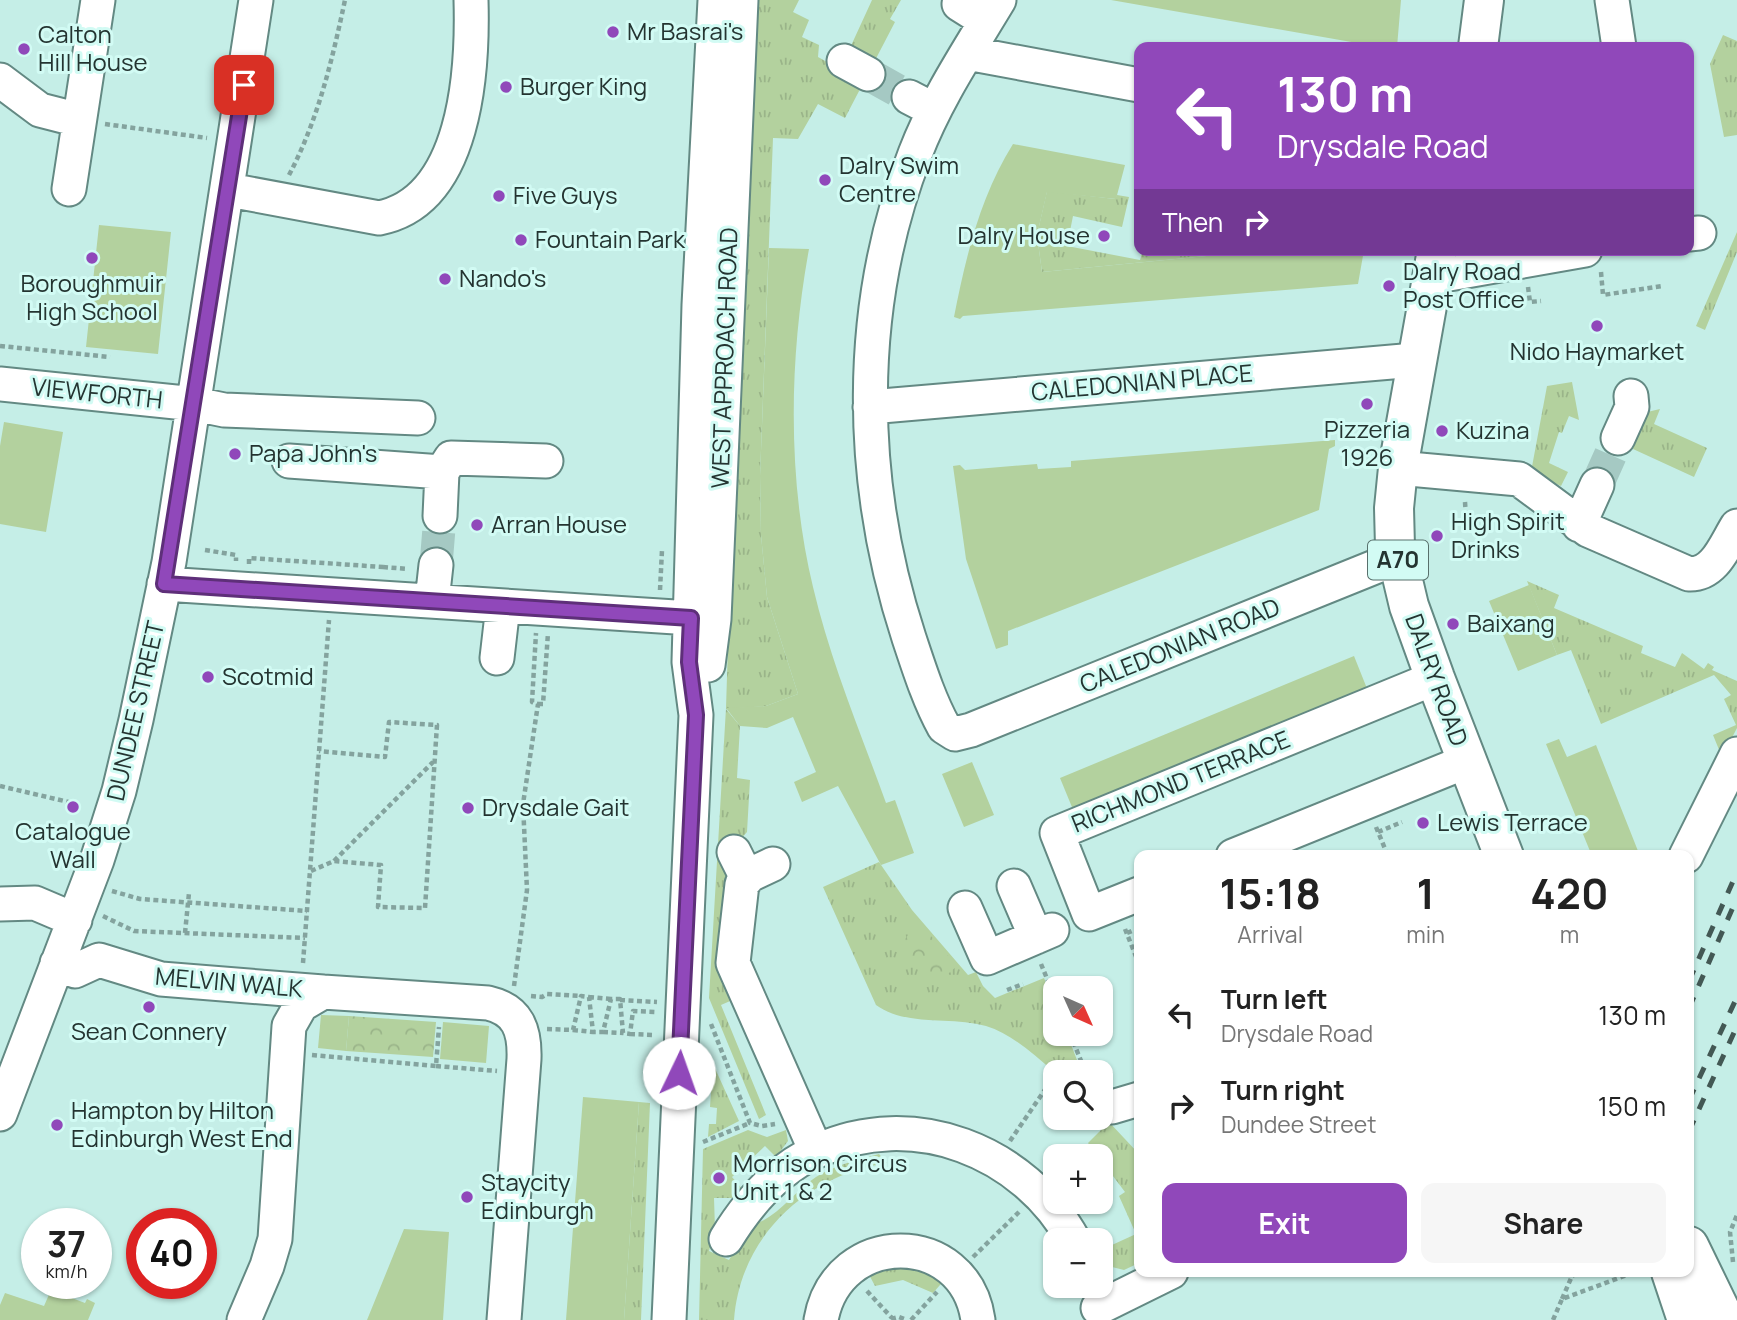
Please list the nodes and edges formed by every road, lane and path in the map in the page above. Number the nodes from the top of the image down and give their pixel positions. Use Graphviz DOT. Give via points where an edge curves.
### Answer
graph roads {
  1 [pos="98,0"];
  2 [pos="256,0"];
  3 [pos="345,0"];
  4 [pos="471,0"];
  5 [pos="715,0"];
  6 [pos="741,0"];
  7 [pos="1484,0"];
  8 [pos="1612,0"];
  9 [pos="982,8"];
  10 [pos="1479,42"];
  11 [pos="1618,42"];
  12 [pos="967,53"];
  13 [pos="0,80"];
  14 [pos="1134,84"];
  15 [pos="79,120"];
  16 [pos="710,128"];
  17 [pos="236,141"];
  18 [pos="688,160"];
  19 [pos="69,189"];
  20 [pos="229,190"];
  21 [pos="276,198"];
  22 [pos="685,199"];
  23 [pos="1520,256"];
  24 [pos="1434,264"];
  25 [pos="1603,286"];
  26 [pos="1662,286"];
  27 [pos="699,305"];
  28 [pos="0,346"];
  29 [pos="110,357"];
  30 [pos="1415,360"];
  31 [pos="0,384"];
  32 [pos="1631,396"];
  33 [pos="195,404"];
  34 [pos="870,407"];
  35 [pos="418,418"];
  36 [pos="1618,438"];
  37 [pos="289,461"];
  38 [pos="546,461"];
  39 [pos="1398,468"];
  40 [pos="442,472"];
  41 [pos="1597,485"];
  42 [pos="440,516"];
  43 [pos="1579,524"];
  44 [pos="1737,526"];
  45 [pos="205,550"];
  46 [pos="216,552"];
  47 [pos="1397,558"];
  48 [pos="271,560"];
  49 [pos="436,565"];
  50 [pos="383,567"];
  51 [pos="164,584"];
  52 [pos="432,601"];
  53 [pos="503,606"];
  54 [pos="691,618"];
  55 [pos="329,619"];
  56 [pos="537,631"];
  57 [pos="548,632"];
  58 [pos="498,658"];
  59 [pos="1434,678"];
  60 [pos="535,703"];
  61 [pos="696,715"];
  62 [pos="319,751"];
  63 [pos="1737,754"];
  64 [pos="433,761"];
  65 [pos="1465,762"];
  66 [pos="0,786"];
  67 [pos="77,804"];
  68 [pos="1402,822"];
  69 [pos="1248,850"];
  70 [pos="1386,850"];
  71 [pos="1502,850"];
  72 [pos="1689,850"];
  73 [pos="334,861"];
  74 [pos="751,865"];
  75 [pos="311,871"];
  76 [pos="1014,886"];
  77 [pos="189,893"];
  78 [pos="1134,896"];
  79 [pos="188,902"];
  80 [pos="81,903"];
  81 [pos="0,904"];
  82 [pos="965,908"];
  83 [pos="307,911"];
  84 [pos="1134,929"];
  85 [pos="186,933"];
  86 [pos="305,938"];
  87 [pos="1043,943"];
  88 [pos="1134,951"];
  89 [pos="57,963"];
  90 [pos="1050,976"];
  91 [pos="313,981"];
  92 [pos="1023,984"];
  93 [pos="1007,990"];
  94 [pos="581,996"];
  95 [pos="589,997"];
  96 [pos="611,999"];
  97 [pos="620,999"];
  98 [pos="442,1000"];
  99 [pos="542,1008"];
  100 [pos="504,1009"];
  101 [pos="543,1018"];
  102 [pos="678,1022"];
  103 [pos="573,1030"];
  104 [pos="593,1032"];
  105 [pos="603,1032"];
  106 [pos="623,1033"];
  107 [pos="630,1034"];
  108 [pos="287,1053"];
  109 [pos="436,1066"];
  110 [pos="478,1069"];
  111 [pos="1043,1094"];
  112 [pos="798,1113"];
  113 [pos="0,1114"];
  114 [pos="750,1123"];
  115 [pos="703,1129"];
  116 [pos="816,1151"];
  117 [pos="998,1160"];
  118 [pos="1737,1215"];
  119 [pos="1065,1228"];
  120 [pos="726,1239"];
  121 [pos="1694,1256"];
  122 [pos="848,1269"];
  123 [pos="1734,1271"];
  124 [pos="1160,1277"];
  125 [pos="1572,1277"];
  126 [pos="1621,1277"];
  127 [pos="1673,1277"];
  128 [pos="1562,1299"];
  129 [pos="1096,1305"];
  130 [pos="245,1316"];
  131 [pos="891,1319"];
  132 [pos="504,1320"];
  133 [pos="669,1320"];
  134 [pos="821,1320"];
  135 [pos="907,1320"];
  136 [pos="978,1320"];
  137 [pos="1553,1320"];
  138 [pos="1687,1320"];
  139 [pos="1725,1320"];
  1 -- 15 [label="street"];
  2 -- 17 [label="street, DUNDEE STREET"];
  3 -- 21 [label="path" via="329,76 302,151"];
  4 -- 21 [label="street" via="468,67 456,136 430,189 403,211 379,218"];
  5 -- 16 [label="street, WEST APPROACH ROAD"];
  6 -- 61 [label="street, WEST APPROACH ROAD" via="714,619"];
  7 -- 10 [label="main road"];
  8 -- 11 [label="street"];
  9 -- 12 [label="street"];
  12 -- 14 [label="street"];
  12 -- 34 [label="street" via="922,104 886,247 873,332"];
  13 -- 15 [label="street" via="48,115"];
  15 -- 17 [label="path"];
  15 -- 19 [label="street"];
  16 -- 18 [label="street"];
  16 -- 27 [label="street, WEST APPROACH ROAD"];
  17 -- 20 [label="street, DUNDEE STREET"];
  20 -- 21 [label="street"];
  20 -- 33 [label="street, DUNDEE STREET"];
  22 -- 27 [label="street" via="687,250"];
  23 -- 24 [label="street"];
  24 -- 30 [label="main road, DALRY ROAD / A70"];
  25 -- 26 [label="path" via="1604,295"];
  27 -- 54 [label="street, WEST APPROACH ROAD"];
  28 -- 29 [label="path"];
  30 -- 34 [label="street, CALEDONIAN PLACE"];
  30 -- 39 [label="main road, DALRY ROAD / A70"];
  31 -- 33 [label="street, VIEWFORTH"];
  32 -- 36 [label="street" via="1632,407"];
  33 -- 35 [label="street, VIEWFORTH" via="224,410"];
  33 -- 51 [label="street, DUNDEE STREET"];
  34 -- 47 [label="street, CALEDONIAN ROAD" via="891,581 920,670 941,721 953,734"];
  37 -- 40 [label="street"];
  38 -- 40 [label="street" via="451,458"];
  39 -- 43 [label="street" via="1519,479"];
  39 -- 47 [label="main road, DALRY ROAD / A70" via="1394,508"];
  40 -- 42 [label="street"];
  41 -- 43 [label="street"];
  43 -- 44 [label="street" via="1695,574 1713,565"];
  45 -- 46 [label="path"];
  47 -- 59 [label="main road, DALRY ROAD / A70"];
  48 -- 50 [label="path"];
  49 -- 52 [label="street"];
  51 -- 52 [label="street"];
  51 -- 80 [label="street, DUNDEE STREET" via="119,791"];
  52 -- 53 [label="street"];
  53 -- 54 [label="street"];
  53 -- 58 [label="street"];
  54 -- 61 [label="street, WEST APPROACH ROAD" via="689,662"];
  55 -- 62 [label="path"];
  56 -- 60 [label="path"];
  57 -- 60 [label="path" via="543,704"];
  59 -- 65 [label="main road, DALRY ROAD / A70"];
  59 -- 78 [label="street, RICHMOND TERRACE" via="1057,833 1087,915"];
  60 -- 100 [label="path" via="523,804 525,914 513,995"];
  61 -- 102 [label="street, WEST APPROACH ROAD"];
  62 -- 64 [label="path" via="385,757 389,722 437,725"];
  62 -- 75 [label="path"];
  63 -- 72 [label="street"];
  64 -- 73 [label="path"];
  64 -- 73 [label="path" via="425,908 377,907 381,865"];
  65 -- 69 [label="street"];
  65 -- 71 [label="main road, DALRY ROAD / A70"];
  66 -- 67 [label="path"];
  68 -- 70 [label="path" via="1377,829"];
  73 -- 75 [label="path"];
  74 -- 112 [label="street" via="741,888 733,963"];
  75 -- 83 [label="path"];
  76 -- 87 [label="street"];
  77 -- 79 [label="path"];
  79 -- 80 [label="path"];
  79 -- 83 [label="path"];
  79 -- 85 [label="path"];
  80 -- 81 [label="street"];
  80 -- 85 [label="path" via="134,931"];
  80 -- 89 [label="street, DUNDEE STREET"];
  82 -- 87 [label="street" via="986,958"];
  83 -- 86 [label="path"];
  84 -- 88 [label="path" via="1126,931"];
  85 -- 86 [label="path"];
  86 -- 91 [label="path"];
  87 -- 90 [label="path"];
  89 -- 91 [label="street, MELVIN WALK" via="75,971 99,960 161,979"];
  89 -- 113 [label="street, DUNDEE STREET"];
  91 -- 98 [label="street, MELVIN WALK"];
  91 -- 108 [label="street" via="289,1026"];
  92 -- 93 [label="path"];
  94 -- 95 [label="path"];
  94 -- 99 [label="path" via="547,994 542,997"];
  94 -- 103 [label="path"];
  95 -- 96 [label="path"];
  95 -- 104 [label="path"];
  96 -- 97 [label="path"];
  96 -- 105 [label="path"];
  97 -- 102 [label="path"];
  97 -- 106 [label="path"];
  98 -- 100 [label="street, MELVIN WALK" via="488,1003"];
  98 -- 109 [label="path"];
  100 -- 132 [label="street" via="517,1019 524,1036"];
  101 -- 103 [label="path" via="543,1029"];
  102 -- 107 [label="path"];
  102 -- 107 [label="path" via="632,1011"];
  102 -- 114 [label="path"];
  102 -- 133 [label="street, WEST APPROACH ROAD"];
  103 -- 104 [label="path"];
  104 -- 105 [label="path"];
  105 -- 106 [label="path"];
  106 -- 107 [label="path"];
  108 -- 109 [label="path"];
  108 -- 130 [label="street" via="275,1239"];
  109 -- 110 [label="path"];
  111 -- 117 [label="path"];
  112 -- 114 [label="path" via="768,1126"];
  112 -- 116 [label="street"];
  114 -- 115 [label="path" via="702,1143"];
  116 -- 117 [label="street" via="859,1137 901,1133 947,1140"];
  116 -- 120 [label="street" via="756,1196"];
  117 -- 119 [label="street" via="1045,1200"];
  118 -- 123 [label="path" via="1730,1232"];
  121 -- 139 [label="main road"];
  122 -- 131 [label="path"];
  122 -- 134 [label="street" via="827,1297"];
  122 -- 136 [label="street" via="890,1251 925,1254 946,1265 963,1282"];
  124 -- 129 [label="street"];
  125 -- 128 [label="path"];
  126 -- 128 [label="path"];
  127 -- 138 [label="main road"];
  128 -- 137 [label="path"];
  131 -- 135 [label="path"];
}
